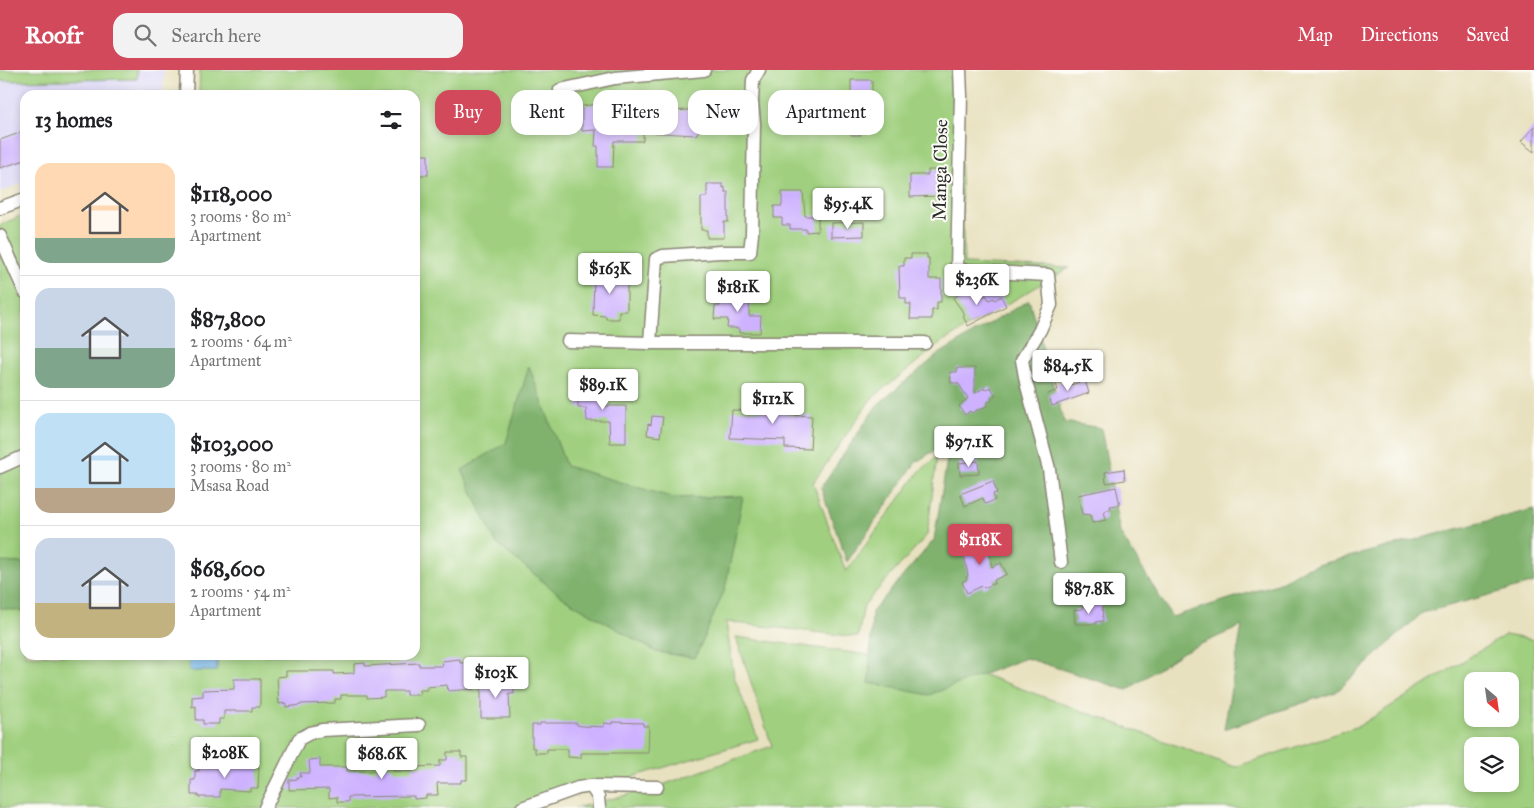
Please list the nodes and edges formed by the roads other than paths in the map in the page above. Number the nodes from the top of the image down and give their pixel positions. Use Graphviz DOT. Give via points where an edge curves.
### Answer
graph roads {
  1 [pos="187,70"];
  2 [pos="704,70"];
  3 [pos="759,70"];
  4 [pos="960,70"];
  5 [pos="186,90"];
  6 [pos="560,90"];
  7 [pos="20,201"];
  8 [pos="0,208"];
  9 [pos="0,236"];
  10 [pos="20,281"];
  11 [pos="568,341"];
  12 [pos="650,343"];
  13 [pos="925,343"];
  14 [pos="20,458"];
  15 [pos="0,466"];
  16 [pos="1061,562"];
  17 [pos="419,725"];
  18 [pos="591,786"];
  19 [pos="657,787"];
  20 [pos="265,808"];
  21 [pos="522,808"];
  22 [pos="599,808"];
  1 -- 5 [label="street"];
  2 -- 6 [label="street" via="615,78"];
  3 -- 12 [label="street" via="754,80 752,102 750,252 656,259"];
  4 -- 16 [label="street, Manga Close" via="957,270 1048,275 1051,305 1022,360 1049,469"];
  7 -- 8 [label="street"];
  9 -- 10 [label="street"];
  11 -- 12 [label="street"];
  12 -- 13 [label="street"];
  14 -- 15 [label="street"];
  17 -- 20 [label="street" via="322,730 300,738"];
  18 -- 19 [label="street"];
  18 -- 21 [label="street"];
  18 -- 22 [label="street" via="598,797"];
}
